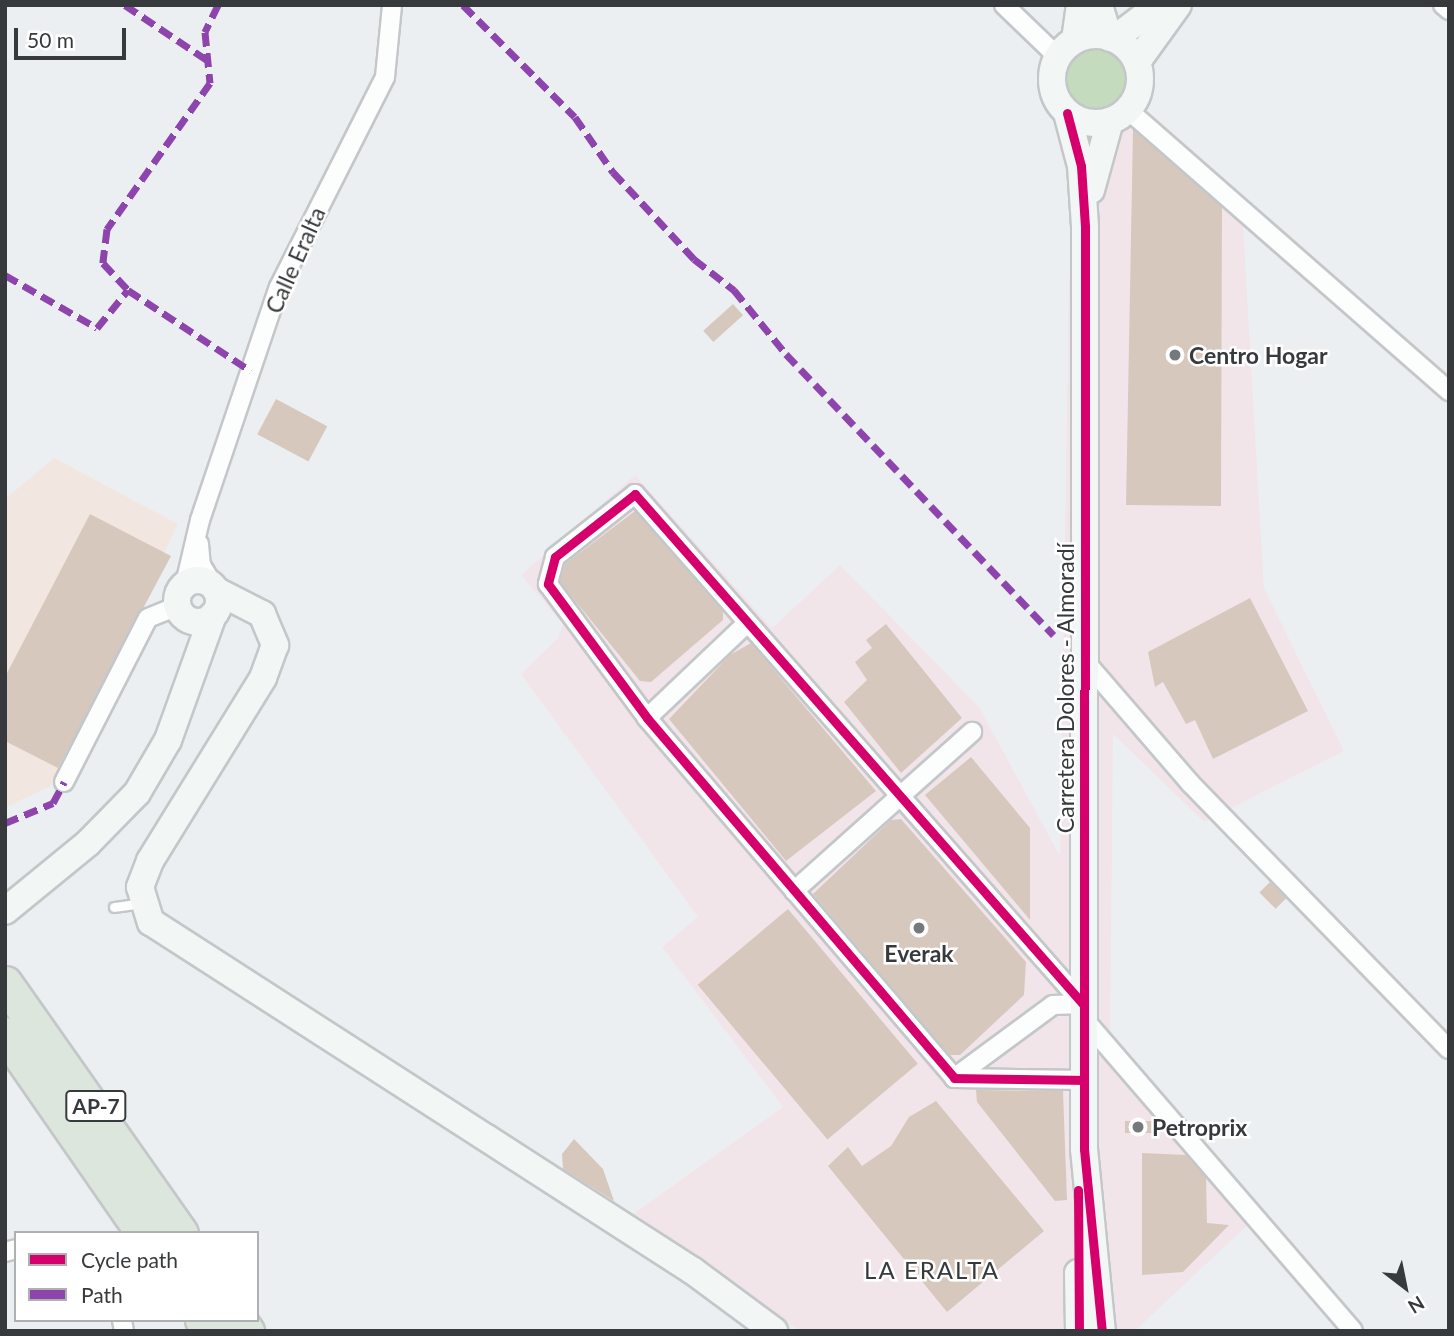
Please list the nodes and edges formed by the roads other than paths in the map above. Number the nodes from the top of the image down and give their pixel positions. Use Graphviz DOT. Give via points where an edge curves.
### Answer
graph roads {
  1 [pos="392,5"];
  2 [pos="1004,5"];
  3 [pos="1080,5"];
  4 [pos="1099,5"];
  5 [pos="1159,5"];
  6 [pos="1178,5"];
  7 [pos="1443,5"];
  8 [pos="1449,10"];
  9 [pos="1111,38"];
  10 [pos="1066,48"];
  11 [pos="1137,62"];
  12 [pos="1067,113"];
  13 [pos="1119,116"];
  14 [pos="1085,227"];
  15 [pos="1449,391"];
  16 [pos="200,520"];
  17 [pos="215,601"];
  18 [pos="182,602"];
  19 [pos="746,624"];
  20 [pos="1083,659"];
  21 [pos="191,672"];
  22 [pos="647,718"];
  23 [pos="972,732"];
  24 [pos="64,782"];
  25 [pos="901,796"];
  26 [pos="794,891"];
  27 [pos="142,903"];
  28 [pos="11,907"];
  29 [pos="114,907"];
  30 [pos="5,983"];
  31 [pos="1083,1011"];
  32 [pos="5,1034"];
  33 [pos="1449,1049"];
  34 [pos="954,1078"];
  35 [pos="1083,1080"];
  36 [pos="1084,1149"];
  37 [pos="142,1231"];
  38 [pos="180,1231"];
  39 [pos="774,1331"];
  40 [pos="1079,1331"];
  41 [pos="1102,1331"];
  42 [pos="1353,1331"];
  1 -- 16 [label="street, Calle Eralta" via="385,77 279,287"];
  2 -- 10 [label="street"];
  3 -- 10 [label="main road"];
  4 -- 9 [label="main road"];
  5 -- 9 [label="main road"];
  6 -- 11 [label="main road"];
  7 -- 8 [label="street"];
  9 -- 10 [label="main road"];
  9 -- 11 [label="main road"];
  10 -- 12 [label="main road" via="1051,82"];
  11 -- 13 [label="main road" via="1140,80"];
  12 -- 13 [label="main road" via="1088,123"];
  12 -- 14 [label="main road" via="1081,166"];
  13 -- 14 [label="main road" via="1099,148"];
  13 -- 15 [label="street"];
  14 -- 20 [label="main road, Carretera Dolores - Almoradí"];
  16 -- 17 [label="street" via="201,565"];
  16 -- 18 [label="street"];
  17 -- 18 [label="main road"];
  17 -- 18 [label="main road" via="202,622"];
  17 -- 21 [label="main road"];
  17 -- 27 [label="main road" via="253,608 274,633 271,660 150,861"];
  18 -- 21 [label="main road"];
  18 -- 24 [label="street" via="148,618"];
  19 -- 22 [label="street"];
  19 -- 22 [label="street" via="635,495 555,557 548,584"];
  19 -- 25 [label="street"];
  20 -- 31 [label="main road, Carretera Dolores - Almoradí"];
  20 -- 33 [label="street" via="1190,783"];
  21 -- 28 [label="main road" via="168,740 137,793"];
  22 -- 26 [label="street"];
  23 -- 25 [label="street"];
  25 -- 26 [label="street"];
  25 -- 31 [label="street"];
  26 -- 34 [label="street"];
  27 -- 29 [label="lane"];
  27 -- 39 [label="main road" via="166,937 693,1271"];
  30 -- 38 [label="highway, AP-7"];
  31 -- 34 [label="street" via="1053,1005"];
  31 -- 35 [label="main road, Carretera Dolores - Almoradí"];
  31 -- 42 [label="street"];
  32 -- 37 [label="highway, AP-7"];
  34 -- 35 [label="street"];
  35 -- 36 [label="main road, Carretera Dolores - Almoradí"];
  36 -- 40 [label="main road, Carretera Dolores - Almoradí" via="1077,1197"];
  36 -- 41 [label="main road, Carretera Dolores - Almoradí"];
}
